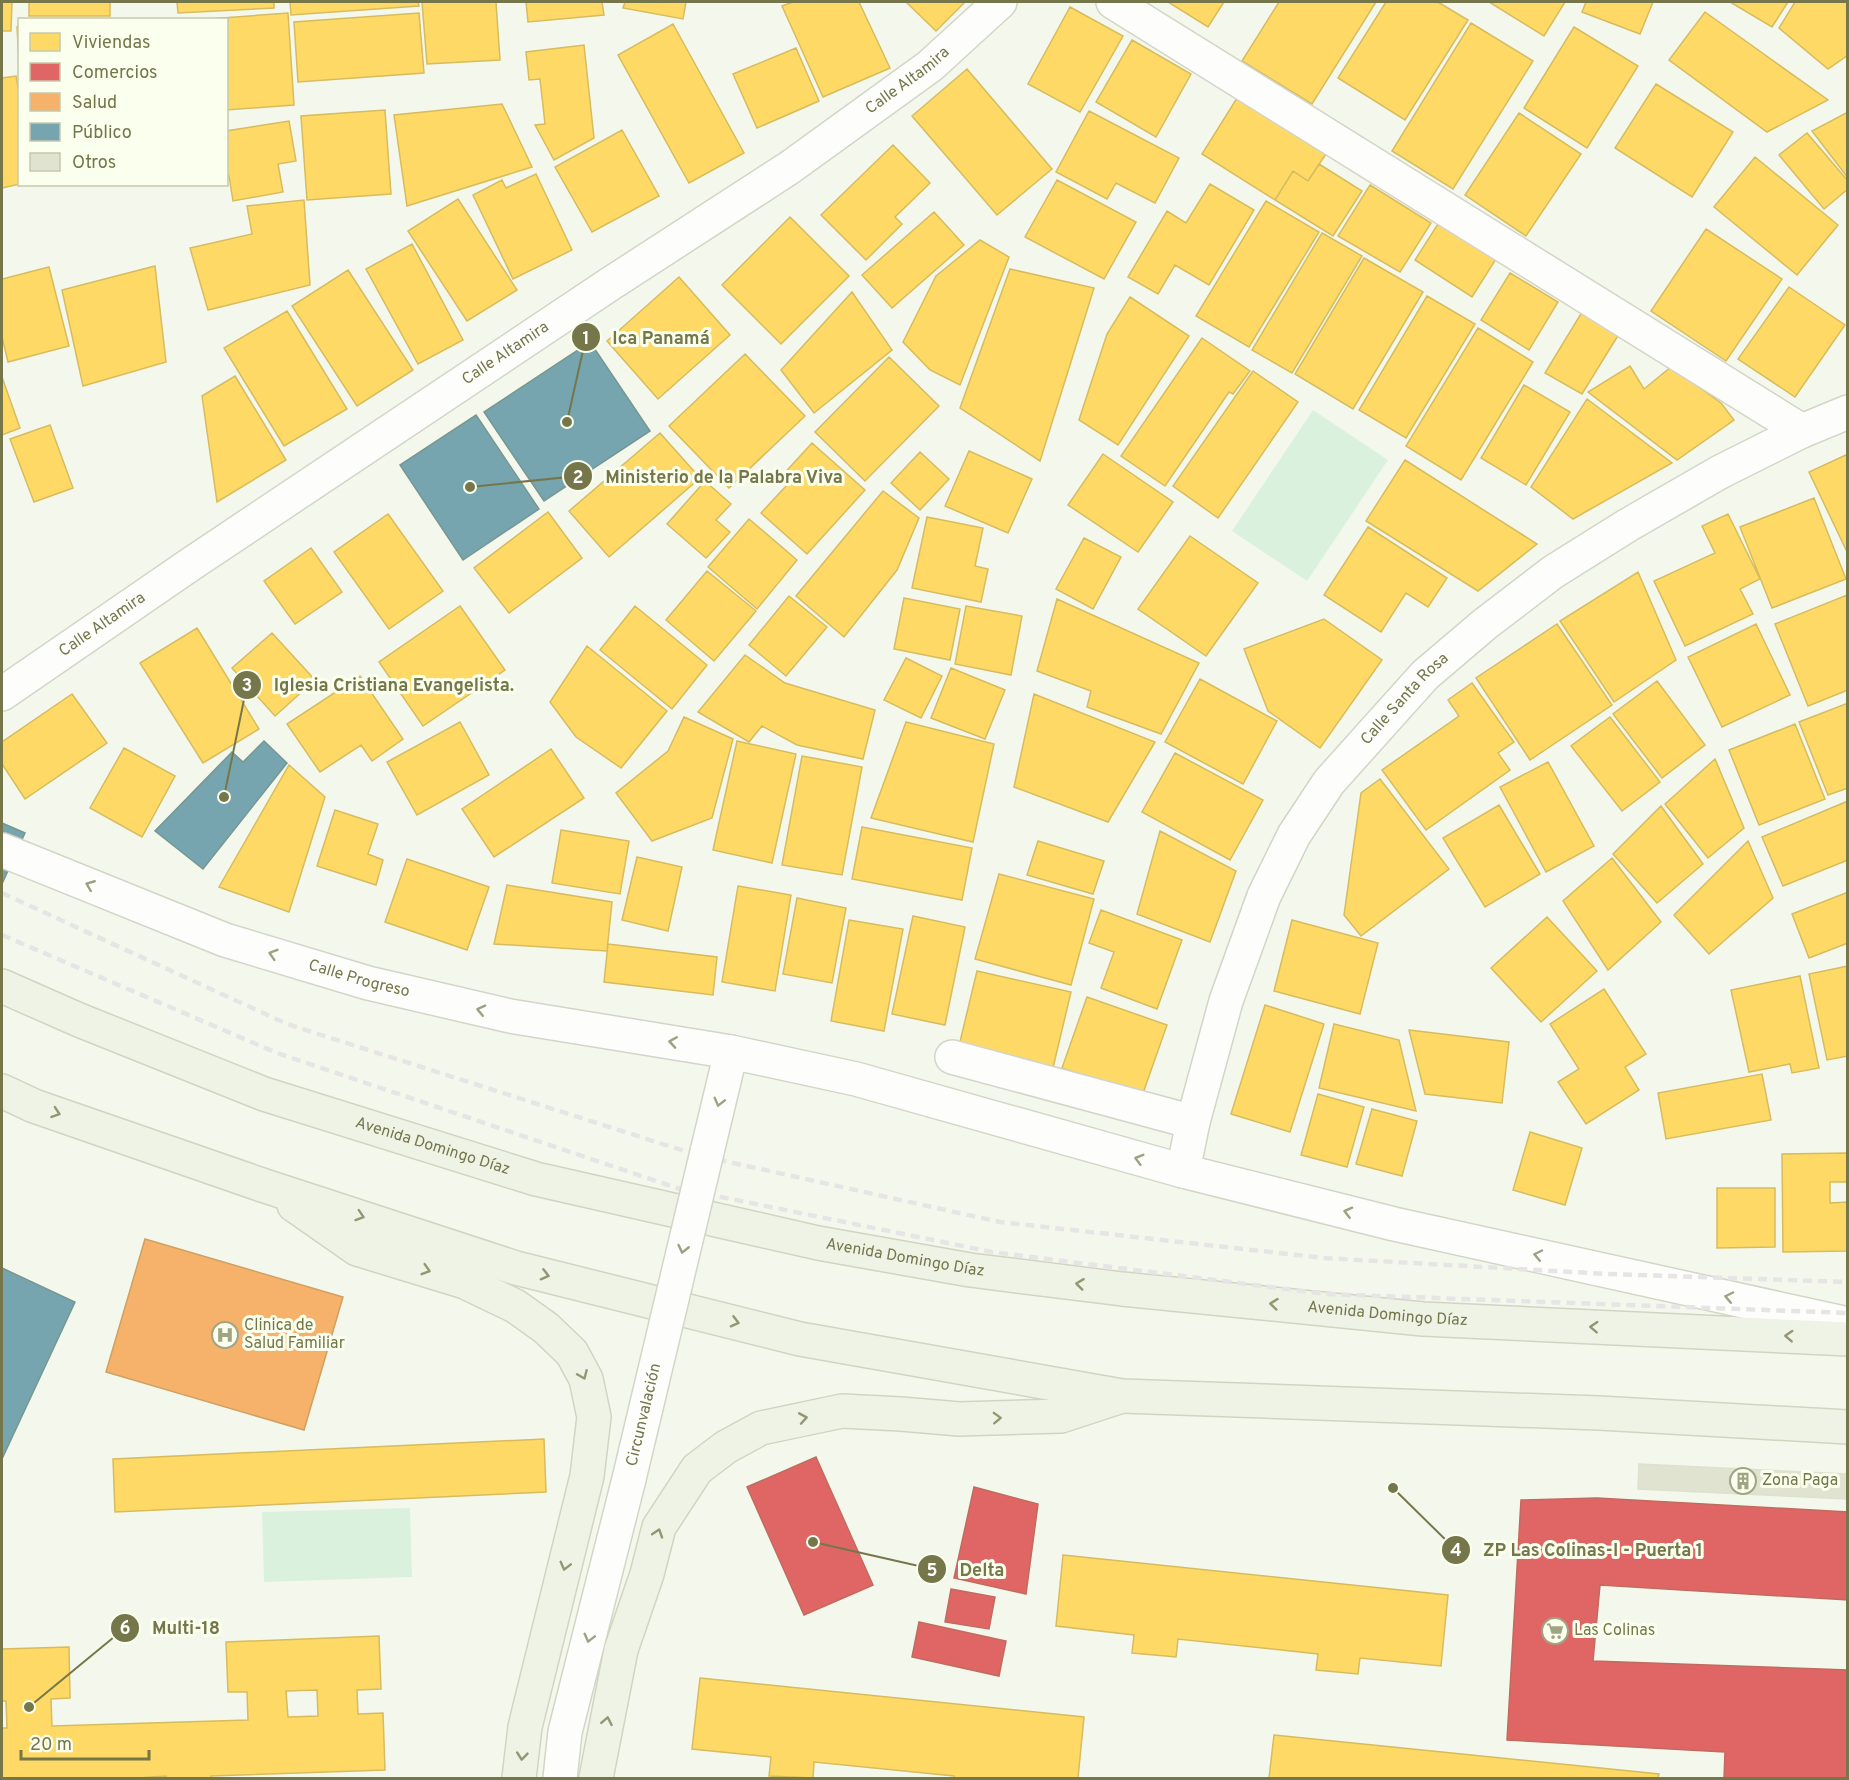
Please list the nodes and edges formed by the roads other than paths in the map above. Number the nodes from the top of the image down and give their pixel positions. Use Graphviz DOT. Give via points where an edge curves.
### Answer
graph roads {
  1 [pos="1000,2"];
  2 [pos="1113,2"];
  3 [pos="1848,412"];
  4 [pos="1802,431"];
  5 [pos="2,694"];
  6 [pos="2,850"];
  7 [pos="2,986"];
  8 [pos="731,1052"];
  9 [pos="952,1057"];
  10 [pos="2,1091"];
  11 [pos="1193,1122"];
  12 [pos="1183,1171"];
  13 [pos="265,1185"];
  14 [pos="1848,1324"];
  15 [pos="1848,1338"];
  16 [pos="1122,1396"];
  17 [pos="1848,1428"];
  18 [pos="519,1779"];
  19 [pos="560,1779"];
  20 [pos="596,1779"];
  1 -- 5 [label="street, Calle Altamira" via="930,66 789,168 200,558"];
  2 -- 4 [label="street"];
  3 -- 4 [label="street, Calle Santa Rosa"];
  4 -- 11 [label="street, Calle Santa Rosa" via="1710,478 1553,572 1425,675 1329,782 1294,835 1264,896 1226,1001"];
  8 -- 6 [label="street, Calle Progreso, one-way" via="510,1017 368,983 225,940"];
  15 -- 7 [label="main road, Avenida Domingo Díaz, one-way" via="1412,1318 970,1270 818,1243 536,1179 264,1094"];
  12 -- 8 [label="street, Calle Progreso, one-way" via="856,1079"];
  8 -- 19 [label="street, Circunvalación, one-way, bridge" via="565,1732"];
  9 -- 11 [label="street"];
  10 -- 13 [label="main road, one-way" via="34,1106"];
  11 -- 12 [label="street, Calle Santa Rosa"];
  14 -- 12 [label="street, Calle Progreso, one-way" via="1394,1224"];
  13 -- 16 [label="main road, one-way" via="516,1268 800,1339"];
  13 -- 18 [label="main road, one-way" via="357,1249 465,1282 515,1306 572,1353 586,1378 594,1417 587,1476 525,1727"];
  16 -- 17 [label="main road" via="1599,1413"];
  20 -- 16 [label="main road, one-way" via="621,1650 659,1527 697,1469 726,1447 761,1428 842,1411 959,1419 1061,1416"];
}
